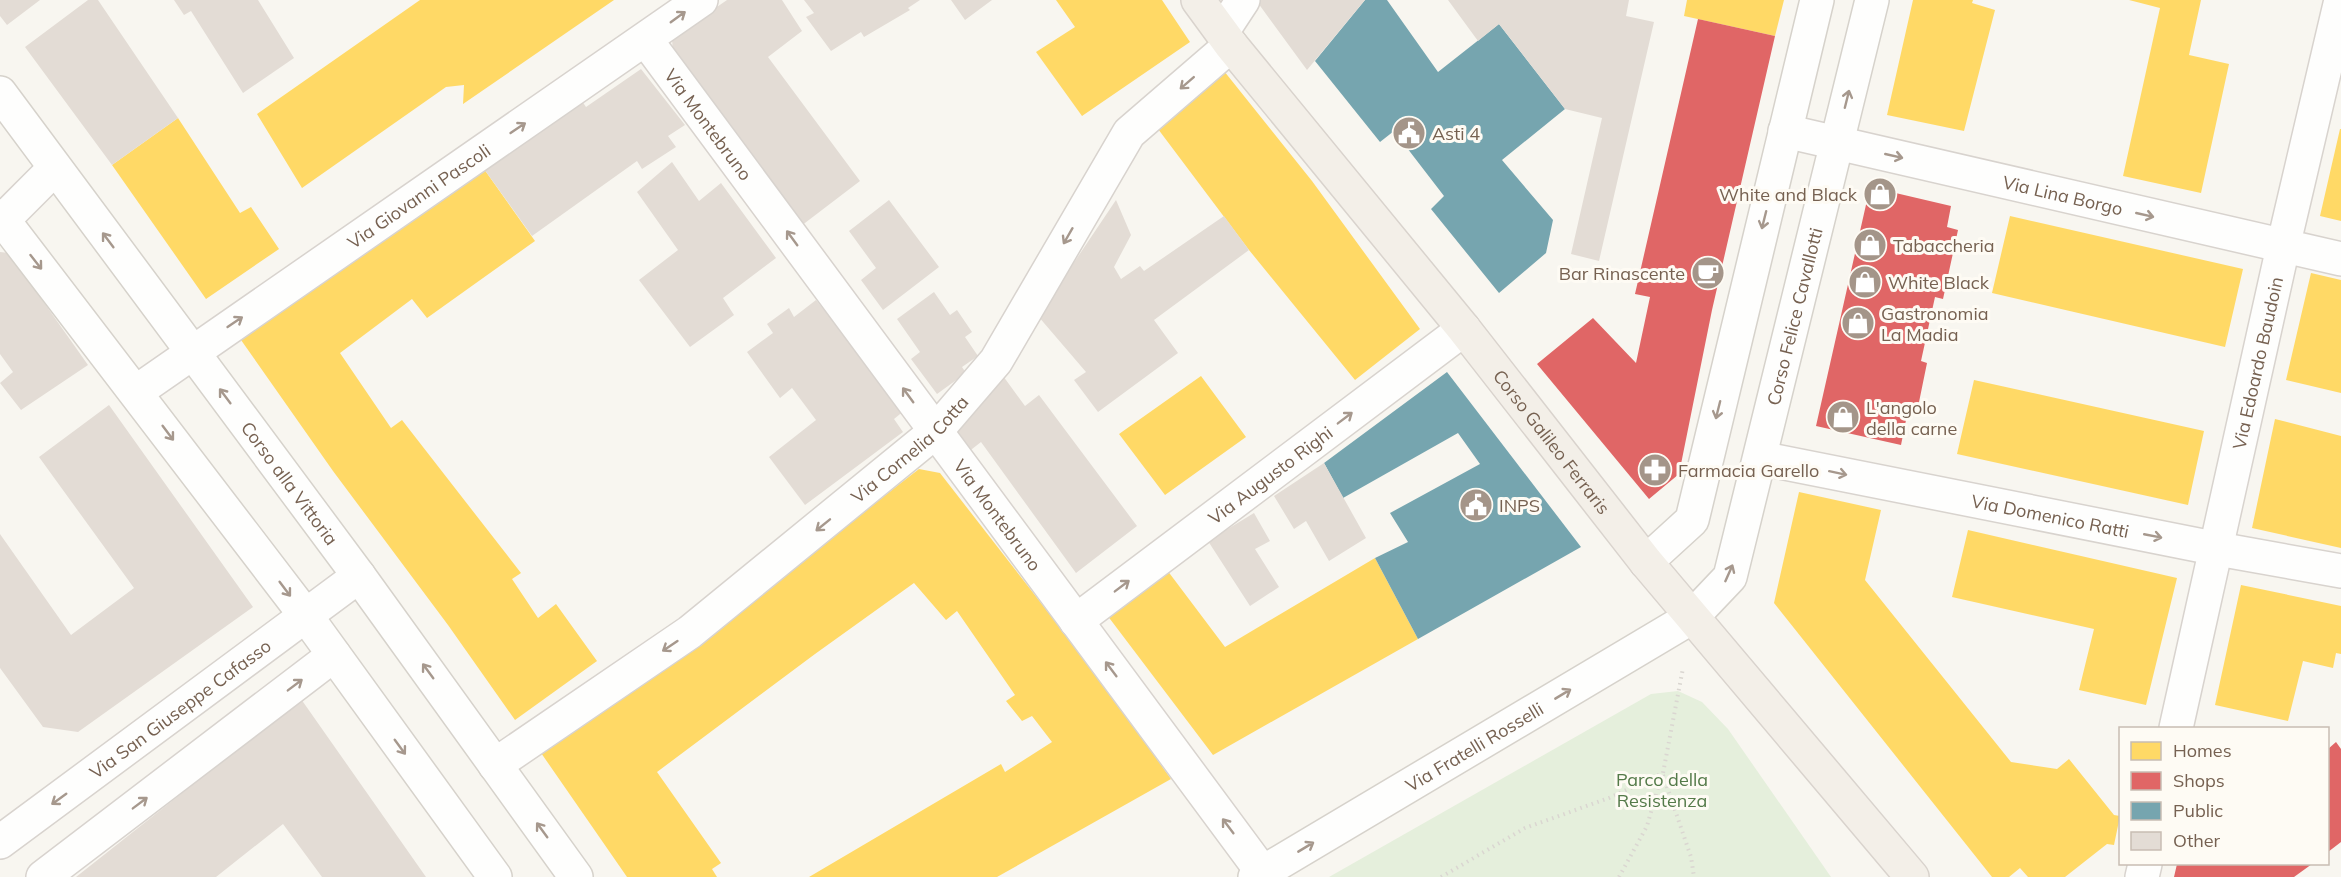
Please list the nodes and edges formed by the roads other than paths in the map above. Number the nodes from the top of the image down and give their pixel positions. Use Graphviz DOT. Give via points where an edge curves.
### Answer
graph roads {
  1 [pos="702,0"];
  2 [pos="1198,0"];
  3 [pos="1243,0"];
  4 [pos="1816,0"];
  5 [pos="1872,0"];
  6 [pos="2341,0"];
  7 [pos="1227,39"];
  8 [pos="646,40"];
  9 [pos="0,93"];
  10 [pos="1785,131"];
  11 [pos="1837,143"];
  12 [pos="56,168"];
  13 [pos="1,220"];
  14 [pos="2283,247"];
  15 [pos="2341,259"];
  16 [pos="1464,329"];
  17 [pos="192,351"];
  18 [pos="136,392"];
  19 [pos="935,432"];
  20 [pos="1760,458"];
  21 [pos="2217,549"];
  22 [pos="1647,562"];
  23 [pos="2341,571"];
  24 [pos="359,576"];
  25 [pos="306,616"];
  26 [pos="1692,617"];
  27 [pos="1076,621"];
  28 [pos="334,656"];
  29 [pos="2176,727"];
  30 [pos="495,765"];
  31 [pos="0,842"];
  32 [pos="1259,875"];
  33 [pos="43,877"];
  34 [pos="495,877"];
  35 [pos="576,877"];
  36 [pos="1912,877"];
  8 -- 1 [label="street, Via Giovanni Pascoli, one-way"];
  2 -- 7 [label="main road, Corso Galileo Ferraris"];
  3 -- 7 [label="street, Via Cornelia Cotta"];
  4 -- 10 [label="street"];
  11 -- 5 [label="street, Corso Felice Cavallotti, one-way"];
  6 -- 14 [label="street, Via Edoardo Baudoin"];
  7 -- 16 [label="main road, Corso Galileo Ferraris"];
  7 -- 19 [label="street, Via Cornelia Cotta, one-way" via="1129,133 996,361"];
  17 -- 8 [label="street, Via Giovanni Pascoli, one-way"];
  19 -- 8 [label="street, Via Montebruno, one-way"];
  9 -- 12 [label="street, Corso alla Vittoria"];
  10 -- 11 [label="street, Via Lina Borgo"];
  10 -- 22 [label="street, one-way" via="1692,520"];
  11 -- 14 [label="street, Via Lina Borgo, one-way"];
  11 -- 20 [label="street, Corso Felice Cavallotti"];
  12 -- 13 [label="street"];
  17 -- 12 [label="street, Corso alla Vittoria, one-way"];
  13 -- 18 [label="street, one-way"];
  14 -- 15 [label="street, Via Lina Borgo"];
  14 -- 21 [label="street, Via Edoardo Baudoin"];
  16 -- 22 [label="main road, Corso Galileo Ferraris"];
  27 -- 16 [label="street, Via Augusto Righi, one-way"];
  17 -- 18 [label="street, Via Giovanni Pascoli"];
  24 -- 17 [label="street, Corso alla Vittoria, one-way"];
  18 -- 25 [label="street, one-way"];
  19 -- 27 [label="street, Via Montebruno"];
  19 -- 30 [label="street, Via Cornelia Cotta, one-way" via="690,632"];
  20 -- 21 [label="street, Via Domenico Ratti, one-way"];
  26 -- 20 [label="street, Corso Felice Cavallotti, one-way" via="1730,577"];
  21 -- 23 [label="street, Via Domenico Ratti"];
  21 -- 29 [label="street, Via Edoardo Baudoin"];
  22 -- 26 [label="main road, Corso Galileo Ferraris"];
  24 -- 25 [label="street, Via San Giuseppe Cafasso"];
  30 -- 24 [label="street, Corso alla Vittoria, one-way"];
  25 -- 28 [label="street"];
  25 -- 31 [label="street, Via San Giuseppe Cafasso, one-way"];
  32 -- 26 [label="street, Via Fratelli Rosselli, one-way"];
  26 -- 36 [label="main road, Corso Galileo Ferraris"];
  32 -- 27 [label="street, Via Montebruno, one-way"];
  33 -- 28 [label="street, one-way"];
  28 -- 34 [label="street, one-way"];
  35 -- 30 [label="street, Corso alla Vittoria, one-way"];
}
